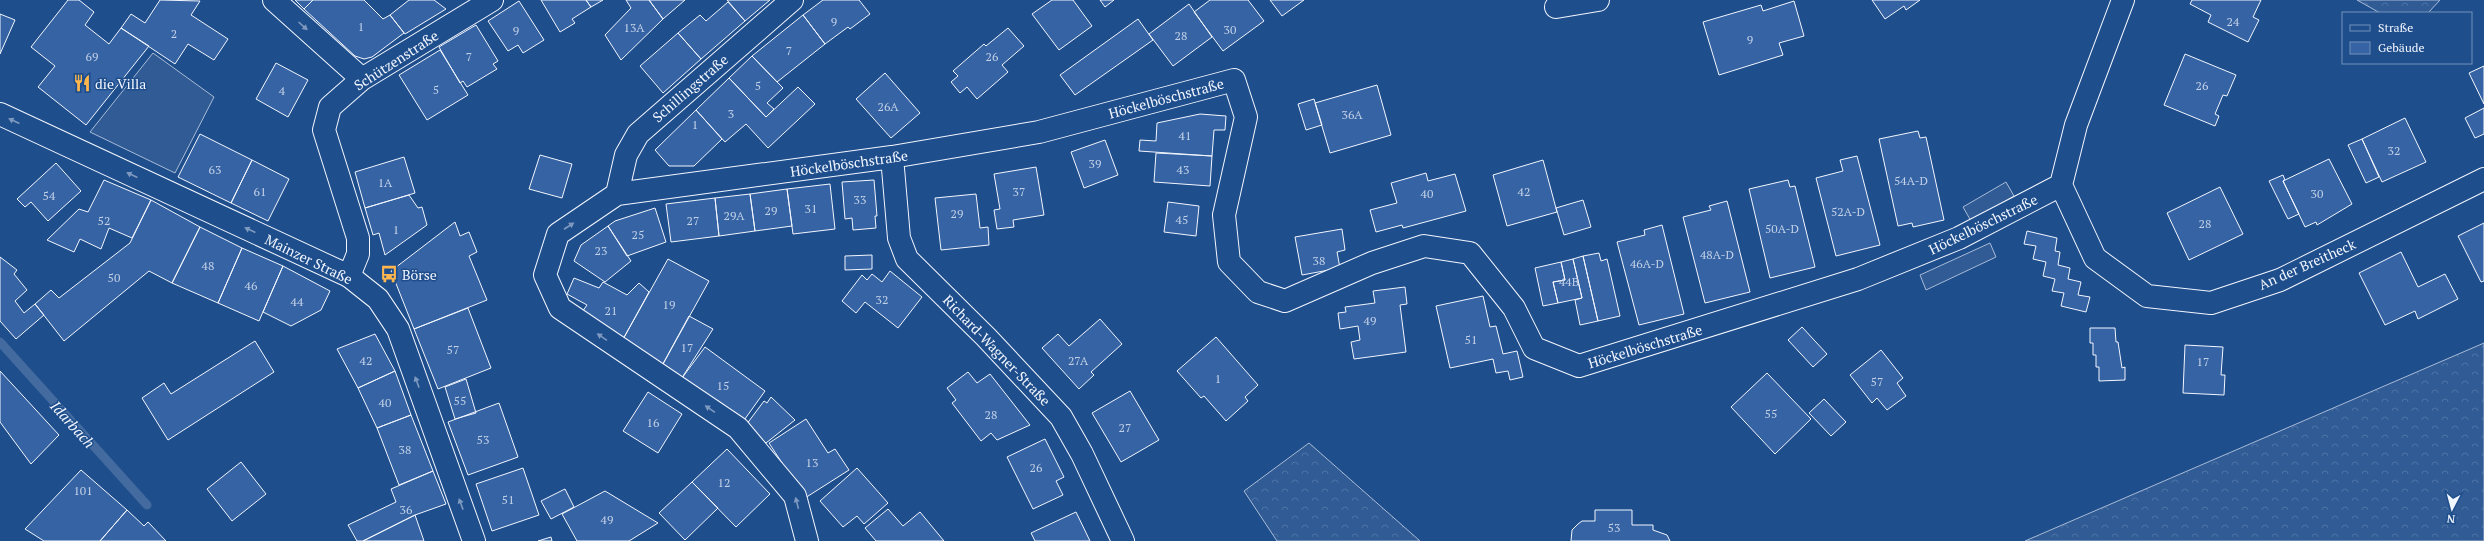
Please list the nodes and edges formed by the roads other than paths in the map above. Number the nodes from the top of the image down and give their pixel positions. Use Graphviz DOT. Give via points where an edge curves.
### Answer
graph roads {
  1 [pos="274,0"];
  2 [pos="492,0"];
  3 [pos="792,0"];
  4 [pos="1598,0"];
  5 [pos="2123,0"];
  6 [pos="1556,7"];
  7 [pos="362,79"];
  8 [pos="0,114"];
  9 [pos="892,157"];
  10 [pos="2484,179"];
  11 [pos="2061,185"];
  12 [pos="617,194"];
  13 [pos="349,276"];
  14 [pos="474,541"];
  15 [pos="807,541"];
  16 [pos="1123,541"];
  1 -- 7 [label="street, one-way"];
  2 -- 7 [label="street, Schützenstraße"];
  3 -- 12 [label="street, Schillingstraße" via="638,134 626,155"];
  4 -- 6 [label="street"];
  5 -- 11 [label="street" via="2076,126"];
  7 -- 13 [label="street, Schützenstraße" via="330,107 324,130 358,238 356,263"];
  13 -- 8 [label="street, Mainzer Straße, one-way"];
  9 -- 11 [label="street, Höckelböschstraße" via="1039,132 1234,80 1246,117 1224,215 1229,262 1258,292 1285,301 1372,263 1424,246 1470,253 1514,308 1534,348 1579,366 1858,279 1959,238"];
  9 -- 12 [label="street, Höckelböschstraße"];
  9 -- 16 [label="street, Richard-Wagner-Straße" via="899,238 907,259 986,336 1061,417 1082,454"];
  10 -- 11 [label="street, An der Breitheck" via="2280,280 2211,303 2147,296 2095,258"];
  15 -- 12 [label="street, Höckelböschstraße, one-way" via="796,496 738,428 560,308 545,275 558,234"];
  14 -- 13 [label="street, Mainzer Straße, one-way" via="398,329 378,299"];
}
